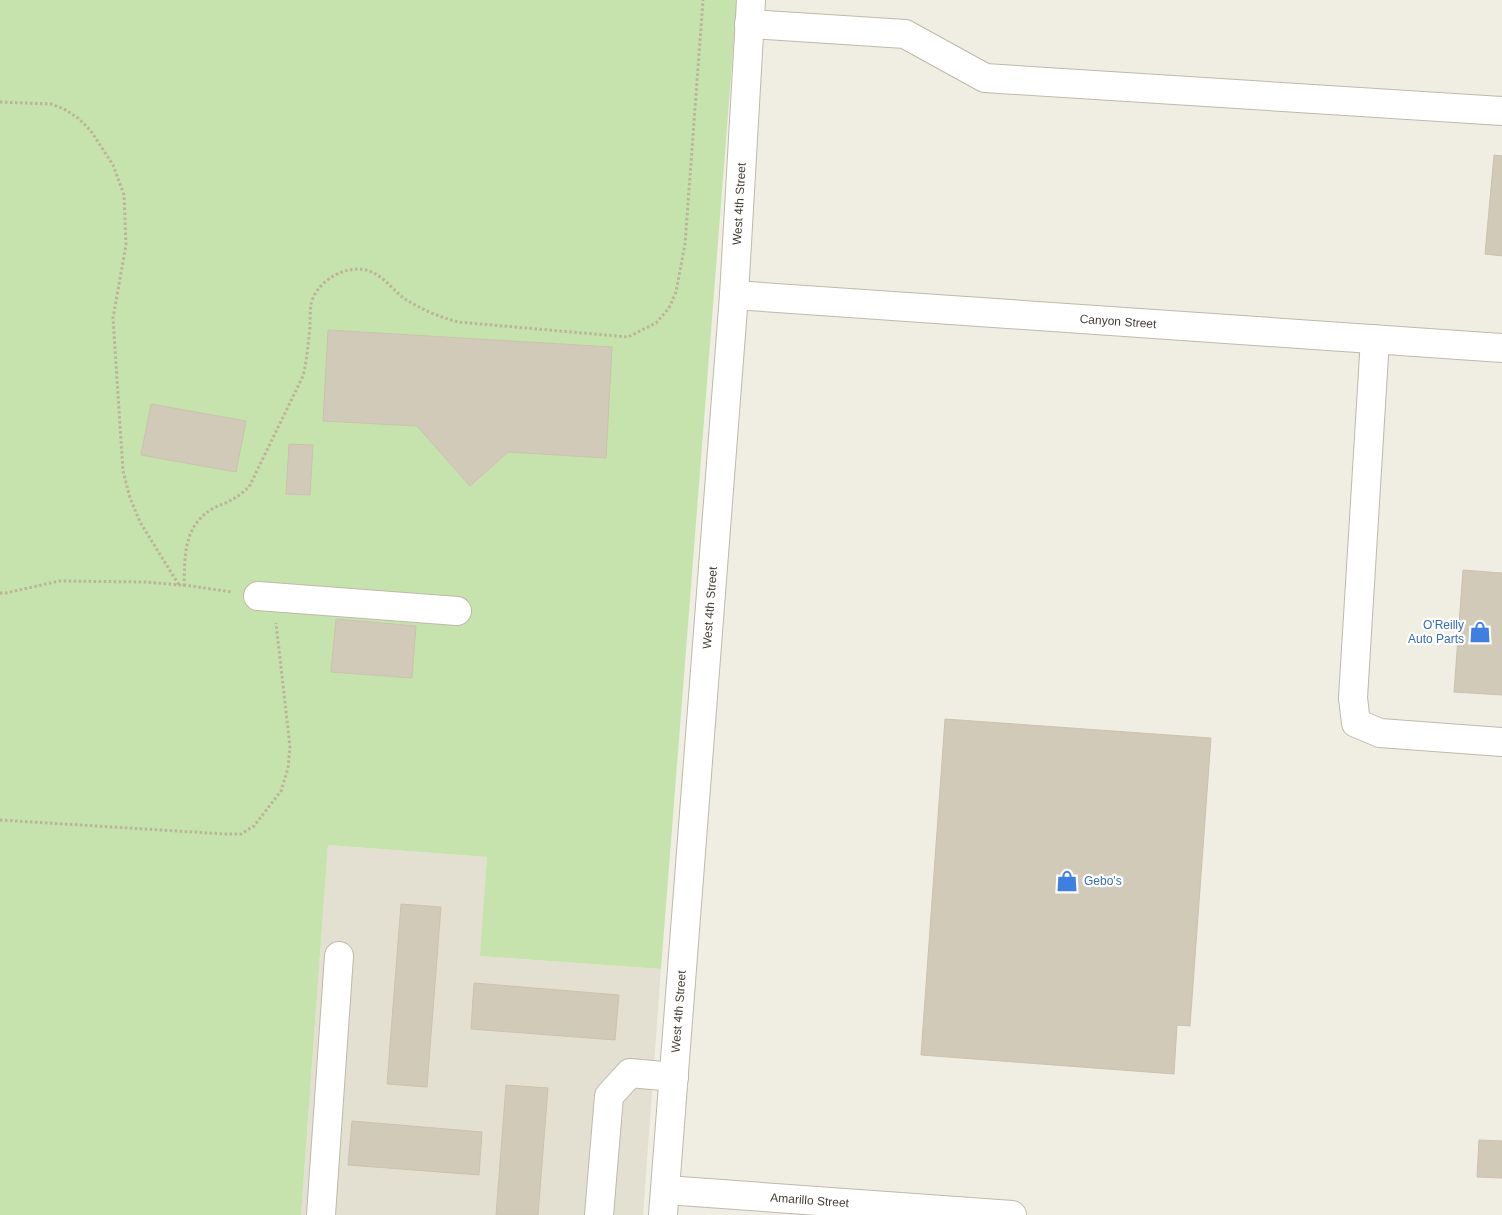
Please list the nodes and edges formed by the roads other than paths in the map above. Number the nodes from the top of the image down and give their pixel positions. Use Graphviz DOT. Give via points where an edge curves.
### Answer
graph roads {
  1 [pos="750,12"];
  2 [pos="1502,111"];
  3 [pos="734,295"];
  4 [pos="1375,339"];
  5 [pos="1502,348"];
  6 [pos="258,596"];
  7 [pos="457,611"];
  8 [pos="1502,742"];
  9 [pos="339,956"];
  10 [pos="674,1077"];
  11 [pos="665,1202"];
  12 [pos="914,1211"];
  13 [pos="321,1215"];
  14 [pos="599,1215"];
  15 [pos="1012,1215"];
  1 -- 2 [label="street" via="905,34 985,78"];
  1 -- 3 [label="street, West 4th Street"];
  3 -- 4 [label="street, Canyon Street"];
  3 -- 10 [label="street, West 4th Street"];
  4 -- 5 [label="street, Canyon Street"];
  4 -- 8 [label="street" via="1353,698 1356,723 1380,733"];
  6 -- 7 [label="street"];
  9 -- 13 [label="street"];
  10 -- 11 [label="street, West 4th Street"];
  10 -- 14 [label="street" via="630,1073 609,1096"];
  11 -- 12 [label="street, Amarillo Street"];
  12 -- 15 [label="street, Amarillo Street"];
}
